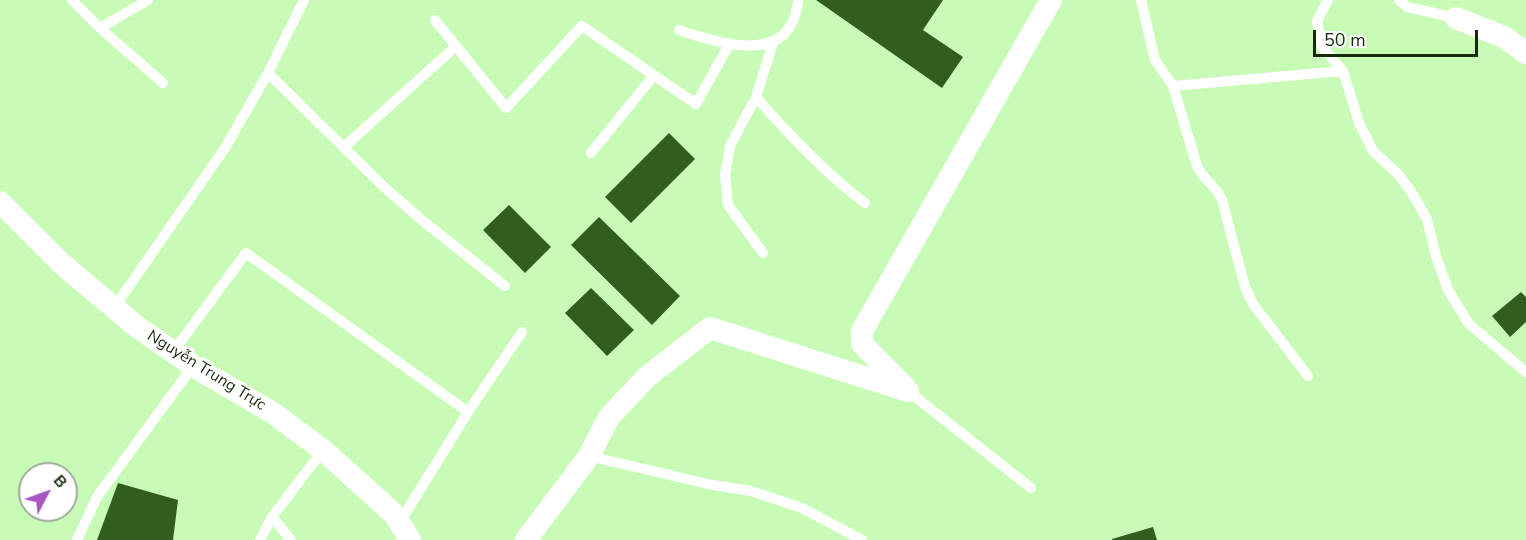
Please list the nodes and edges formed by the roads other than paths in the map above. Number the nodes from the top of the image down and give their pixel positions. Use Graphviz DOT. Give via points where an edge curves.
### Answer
graph roads {
  1 [pos="72,0"];
  2 [pos="148,0"];
  3 [pos="304,0"];
  4 [pos="798,0"];
  5 [pos="1052,0"];
  6 [pos="1141,0"];
  7 [pos="1328,0"];
  8 [pos="1399,0"];
  9 [pos="1456,18"];
  10 [pos="435,20"];
  11 [pos="100,28"];
  12 [pos="679,30"];
  13 [pos="730,43"];
  14 [pos="773,43"];
  15 [pos="455,47"];
  16 [pos="1526,53"];
  17 [pos="1343,71"];
  18 [pos="268,72"];
  19 [pos="654,75"];
  20 [pos="163,83"];
  21 [pos="1173,86"];
  22 [pos="756,97"];
  23 [pos="344,147"];
  24 [pos="591,153"];
  25 [pos="0,202"];
  26 [pos="865,203"];
  27 [pos="763,253"];
  28 [pos="505,286"];
  29 [pos="114,309"];
  30 [pos="522,332"];
  31 [pos="173,352"];
  32 [pos="193,366"];
  33 [pos="1526,372"];
  34 [pos="1308,376"];
  35 [pos="908,390"];
  36 [pos="468,412"];
  37 [pos="323,450"];
  38 [pos="589,456"];
  39 [pos="1032,488"];
  40 [pos="272,517"];
  41 [pos="405,531"];
  42 [pos="77,540"];
  43 [pos="260,540"];
  44 [pos="291,540"];
  45 [pos="525,540"];
  46 [pos="862,540"];
  1 -- 11 [label="lane"];
  2 -- 11 [label="lane"];
  3 -- 18 [label="lane"];
  4 -- 14 [label="lane" via="790,30"];
  5 -- 35 [label="street" via="862,331 862,344"];
  6 -- 21 [label="lane" via="1155,60"];
  7 -- 17 [label="lane" via="1317,21 1322,47"];
  8 -- 9 [label="lane" via="1407,7"];
  9 -- 16 [label="street" via="1504,37"];
  10 -- 15 [label="lane"];
  11 -- 20 [label="lane"];
  12 -- 13 [label="lane"];
  13 -- 14 [label="lane"];
  13 -- 19 [label="lane" via="696,104"];
  14 -- 22 [label="lane"];
  15 -- 19 [label="lane" via="506,108 582,26"];
  15 -- 23 [label="lane"];
  17 -- 21 [label="lane"];
  17 -- 33 [label="lane" via="1359,123 1373,152 1398,174 1427,219 1448,290 1469,324"];
  18 -- 23 [label="lane"];
  18 -- 29 [label="lane" via="225,148"];
  19 -- 24 [label="lane"];
  21 -- 34 [label="lane" via="1197,166 1222,200 1245,287 1253,304"];
  22 -- 26 [label="lane" via="841,184"];
  22 -- 27 [label="lane" via="730,146 725,175 728,205"];
  23 -- 28 [label="lane" via="423,221"];
  25 -- 29 [label="street, Nguyễn Trung Trực"];
  29 -- 31 [label="street, Nguyễn Trung Trực"];
  30 -- 36 [label="lane"];
  31 -- 32 [label="street, Nguyễn Trung Trực"];
  31 -- 36 [label="lane" via="246,253"];
  32 -- 37 [label="street, Nguyễn Trung Trực" via="273,413"];
  32 -- 42 [label="lane" via="98,497"];
  35 -- 38 [label="street" via="710,328 640,384 609,417"];
  35 -- 39 [label="lane"];
  36 -- 41 [label="lane"];
  37 -- 40 [label="lane"];
  37 -- 41 [label="street, Nguyễn Trung Trực" via="394,514"];
  38 -- 45 [label="street"];
  38 -- 46 [label="lane" via="751,491 802,508"];
  40 -- 43 [label="lane"];
  40 -- 44 [label="lane"];
}
